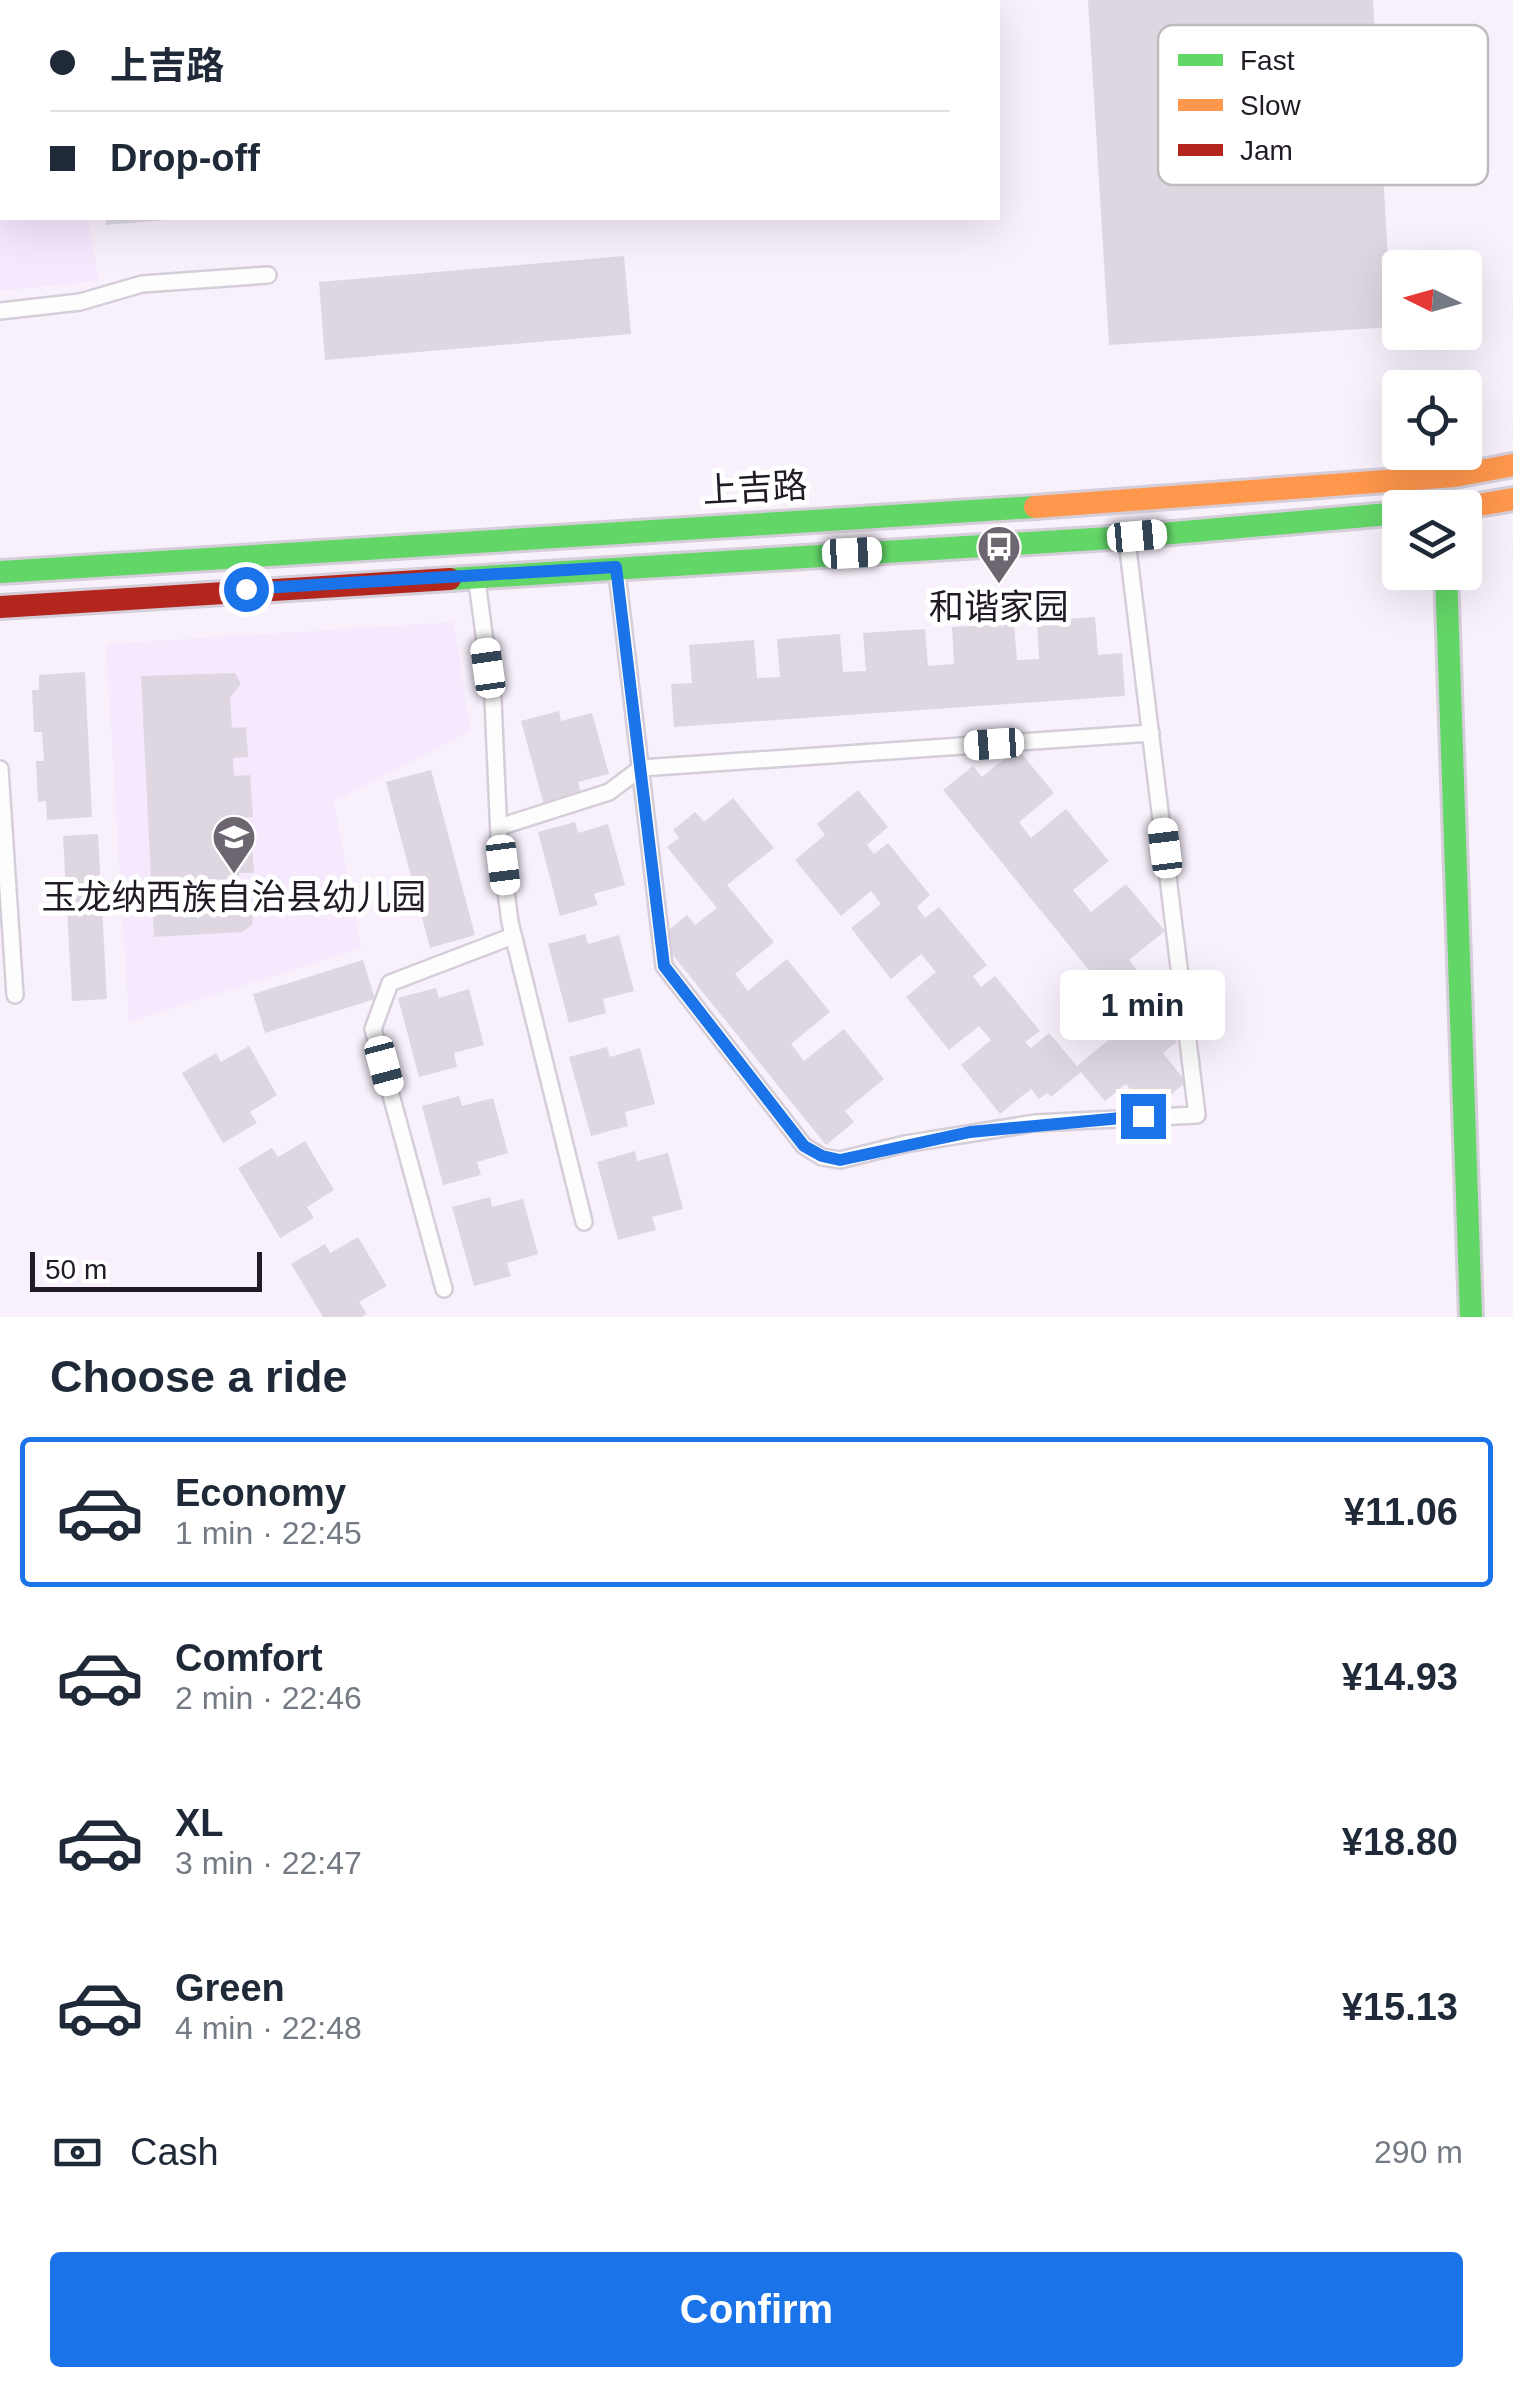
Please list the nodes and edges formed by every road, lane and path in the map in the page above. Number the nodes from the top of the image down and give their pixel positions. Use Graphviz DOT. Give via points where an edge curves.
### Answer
graph roads {
  1 [pos="268,275"];
  2 [pos="0,311"];
  3 [pos="1513,465"];
  4 [pos="1430,478"];
  5 [pos="1426,490"];
  6 [pos="1435,490"];
  7 [pos="1513,499"];
  8 [pos="1482,504"];
  9 [pos="1382,515"];
  10 [pos="1126,537"];
  11 [pos="616,567"];
  12 [pos="0,572"];
  13 [pos="476,575"];
  14 [pos="1423,590"];
  15 [pos="1447,590"];
  16 [pos="0,607"];
  17 [pos="1151,733"];
  18 [pos="640,768"];
  19 [pos="0,769"];
  20 [pos="2,815"];
  21 [pos="499,827"];
  22 [pos="512,936"];
  23 [pos="15,995"];
  24 [pos="584,1222"];
  25 [pos="444,1290"];
  26 [pos="1448,1317"];
  27 [pos="1472,1317"];
  1 -- 2 [label="lane" via="142,284 80,302"];
  3 -- 4 [label="main road, 上吉路"];
  4 -- 5 [label="main road"];
  4 -- 6 [label="main road"];
  4 -- 12 [label="main road, 上吉路"];
  7 -- 8 [label="main road"];
  9 -- 10 [label="main road, 上吉路"];
  10 -- 11 [label="main road, 上吉路"];
  10 -- 17 [label="lane"];
  11 -- 13 [label="main road, 上吉路"];
  11 -- 18 [label="lane"];
  13 -- 16 [label="main road, 上吉路"];
  13 -- 21 [label="lane" via="499,762"];
  14 -- 26 [label="main road"];
  15 -- 27 [label="main road"];
  17 -- 18 [label="lane"];
  17 -- 18 [label="lane" via="1197,1114 1036,1123 840,1160 804,1146 664,966"];
  18 -- 21 [label="lane" via="609,792"];
  19 -- 20 [label="lane"];
  20 -- 23 [label="lane"];
  21 -- 22 [label="lane"];
  22 -- 24 [label="lane"];
  22 -- 25 [label="lane" via="390,983 374,1028"];
}
